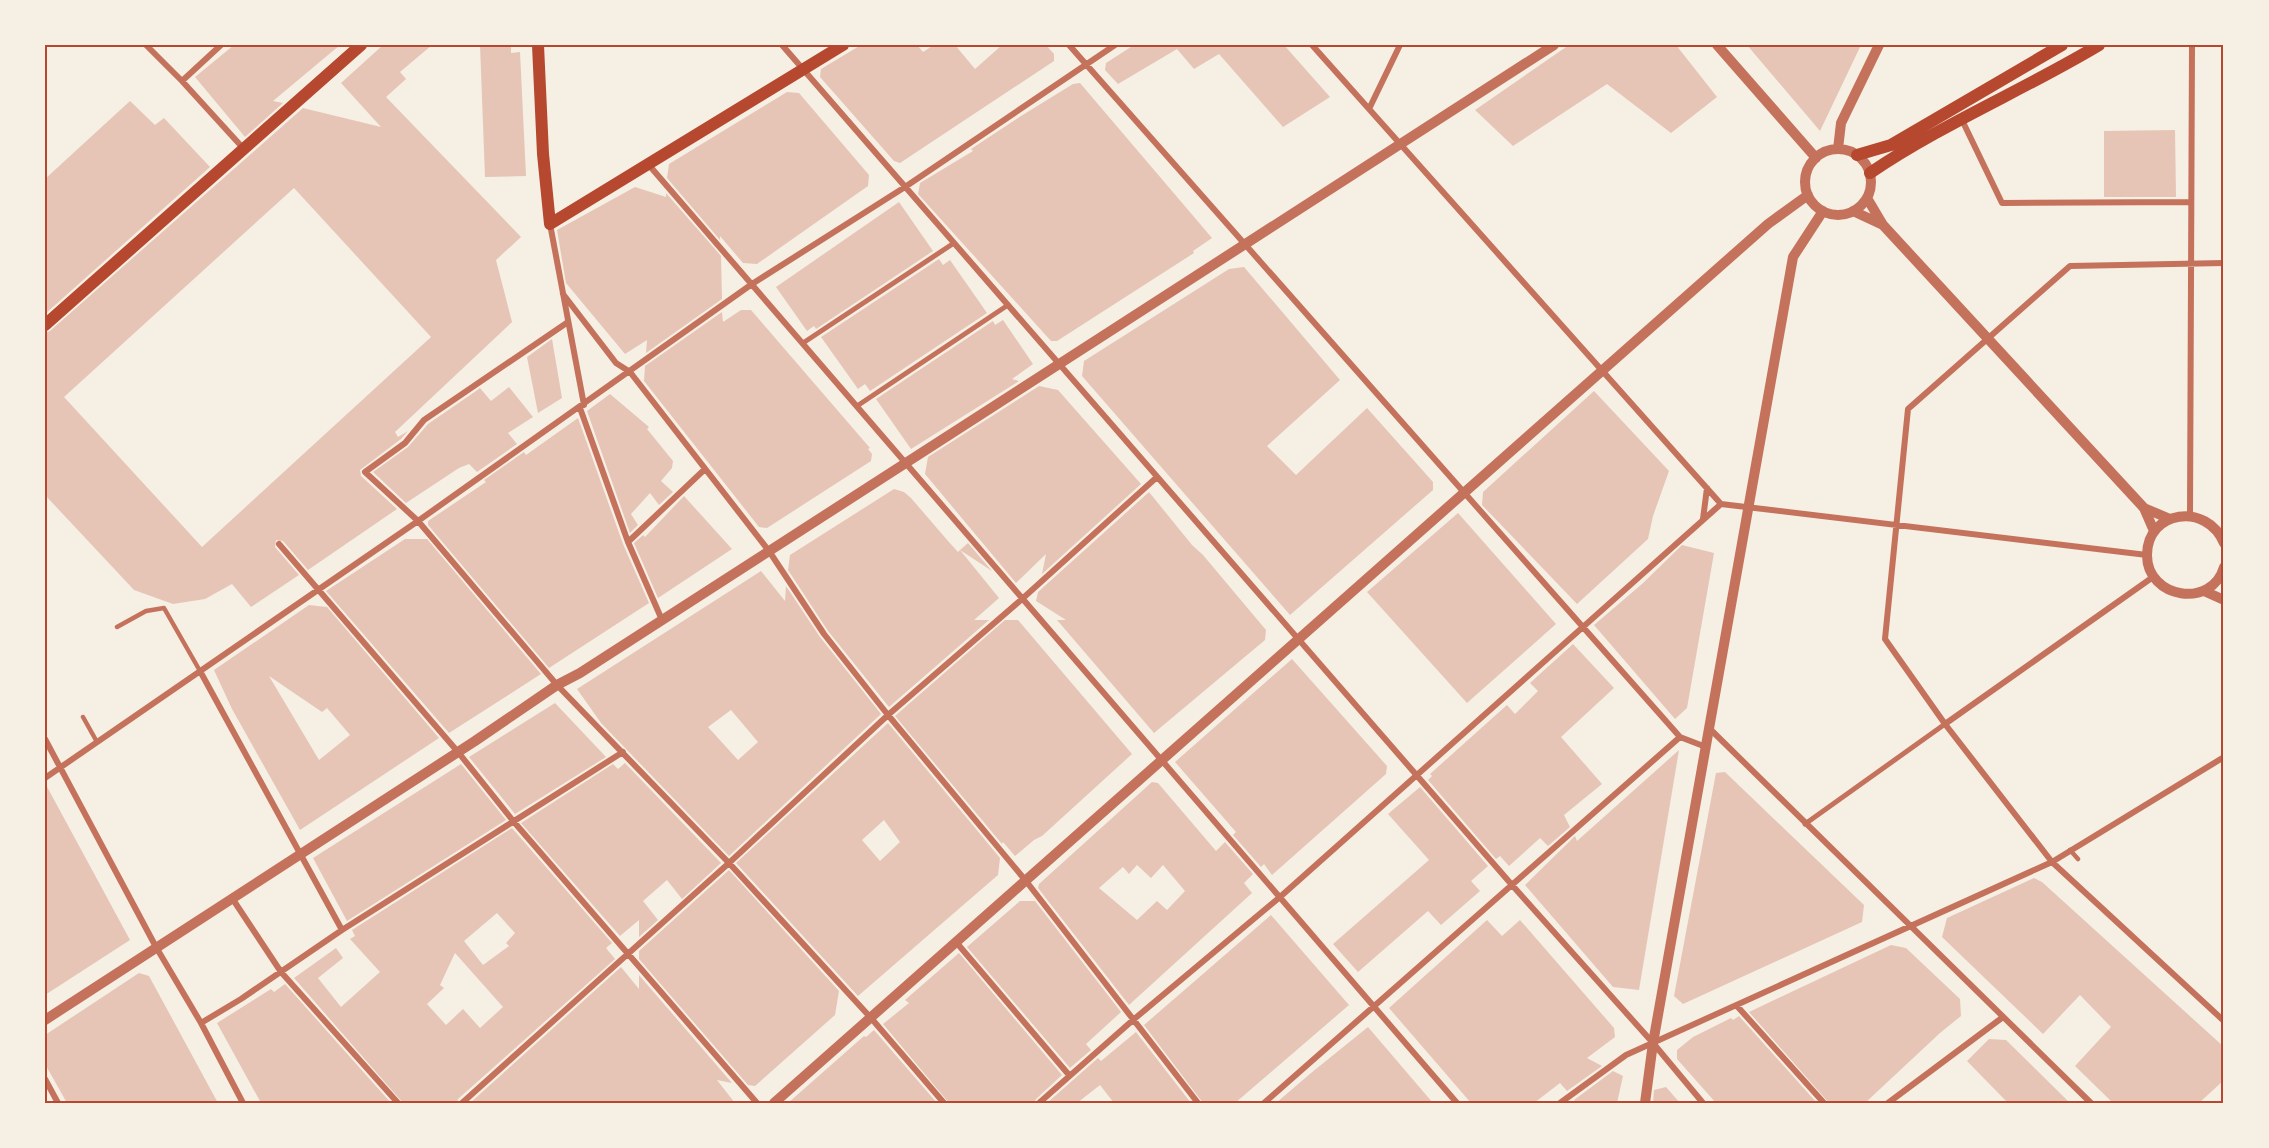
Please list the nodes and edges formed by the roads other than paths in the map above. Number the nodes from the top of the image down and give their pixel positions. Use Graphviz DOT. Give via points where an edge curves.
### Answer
graph roads {
  1 [pos="146,45"];
  2 [pos="221,45"];
  3 [pos="361,45"];
  4 [pos="538,45"];
  5 [pos="782,45"];
  6 [pos="843,45"];
  7 [pos="1069,45"];
  8 [pos="1115,45"];
  9 [pos="1312,45"];
  10 [pos="1400,45"];
  11 [pos="1554,45"];
  12 [pos="1717,45"];
  13 [pos="1879,45"];
  14 [pos="2062,45"];
  15 [pos="2099,45"];
  16 [pos="2192,45"];
  17 [pos="1086,64"];
  18 [pos="803,69"];
  19 [pos="182,81"];
  20 [pos="1369,109"];
  21 [pos="1962,120"];
  22 [pos="1399,143"];
  23 [pos="243,148"];
  24 [pos="1839,149"];
  25 [pos="1857,155"];
  26 [pos="1816,158"];
  27 [pos="648,164"];
  28 [pos="1870,172"];
  29 [pos="905,187"];
  30 [pos="1808,195"];
  31 [pos="1867,198"];
  32 [pos="2192,202"];
  33 [pos="1823,211"];
  34 [pos="1853,211"];
  35 [pos="550,224"];
  36 [pos="1883,225"];
  37 [pos="954,243"];
  38 [pos="1245,243"];
  39 [pos="2224,263"];
  40 [pos="2191,264"];
  41 [pos="752,284"];
  42 [pos="563,294"];
  43 [pos="1008,305"];
  44 [pos="568,322"];
  45 [pos="45,325"];
  46 [pos="1988,338"];
  47 [pos="803,343"];
  48 [pos="1059,363"];
  49 [pos="1602,370"];
  50 [pos="630,372"];
  51 [pos="582,406"];
  52 [pos="856,406"];
  53 [pos="906,462"];
  54 [pos="705,469"];
  55 [pos="1157,477"];
  56 [pos="1707,488"];
  57 [pos="1464,492"];
  58 [pos="1721,504"];
  59 [pos="1748,507"];
  60 [pos="2144,508"];
  61 [pos="2190,516"];
  62 [pos="2170,519"];
  63 [pos="1702,520"];
  64 [pos="418,521"];
  65 [pos="1896,525"];
  66 [pos="2154,531"];
  67 [pos="2223,536"];
  68 [pos="628,542"];
  69 [pos="279,544"];
  70 [pos="769,551"];
  71 [pos="2147,555"];
  72 [pos="2224,572"];
  73 [pos="2153,576"];
  74 [pos="319,589"];
  75 [pos="2204,591"];
  76 [pos="1022,599"];
  77 [pos="2224,600"];
  78 [pos="662,620"];
  79 [pos="1583,626"];
  80 [pos="117,627"];
  81 [pos="1298,640"];
  82 [pos="200,671"];
  83 [pos="557,685"];
  84 [pos="888,715"];
  85 [pos="83,717"];
  86 [pos="1946,724"];
  87 [pos="1709,728"];
  88 [pos="1680,737"];
  89 [pos="45,739"];
  90 [pos="97,742"];
  91 [pos="1706,747"];
  92 [pos="458,752"];
  93 [pos="623,752"];
  94 [pos="2224,757"];
  95 [pos="1162,760"];
  96 [pos="60,767"];
  97 [pos="1416,775"];
  98 [pos="45,778"];
  99 [pos="514,822"];
  100 [pos="1805,824"];
  101 [pos="2070,850"];
  102 [pos="301,854"];
  103 [pos="2078,859"];
  104 [pos="729,862"];
  105 [pos="2052,862"];
  106 [pos="1026,881"];
  107 [pos="1512,885"];
  108 [pos="1280,897"];
  109 [pos="232,898"];
  110 [pos="1911,927"];
  111 [pos="342,930"];
  112 [pos="956,942"];
  113 [pos="156,947"];
  114 [pos="629,953"];
  115 [pos="281,972"];
  116 [pos="1374,1006"];
  117 [pos="1737,1006"];
  118 [pos="2003,1017"];
  119 [pos="871,1018"];
  120 [pos="45,1020"];
  121 [pos="1132,1020"];
  122 [pos="2224,1021"];
  123 [pos="201,1023"];
  124 [pos="1653,1043"];
  125 [pos="1069,1075"];
  126 [pos="45,1079"];
  127 [pos="58,1103"];
  128 [pos="243,1103"];
  129 [pos="398,1103"];
  130 [pos="462,1103"];
  131 [pos="757,1103"];
  132 [pos="774,1103"];
  133 [pos="944,1103"];
  134 [pos="1039,1103"];
  135 [pos="1198,1103"];
  136 [pos="1264,1103"];
  137 [pos="1457,1103"];
  138 [pos="1560,1103"];
  139 [pos="1645,1103"];
  140 [pos="1703,1103"];
  141 [pos="1824,1103"];
  142 [pos="1888,1103"];
  143 [pos="2091,1103"];
  1 -- 19 [label="street"];
  2 -- 19 [label="street"];
  3 -- 23 [label="main road"];
  4 -- 35 [label="main road"];
  5 -- 18 [label="street"];
  6 -- 18 [label="main road"];
  7 -- 17 [label="street"];
  8 -- 17 [label="street"];
  9 -- 20 [label="street"];
  10 -- 20 [label="street"];
  11 -- 22 [label="street"];
  12 -- 26 [label="street"];
  13 -- 24 [label="street" via="1841,123"];
  14 -- 25 [label="main road" via="1891,145"];
  15 -- 21 [label="main road"];
  16 -- 32 [label="street"];
  17 -- 29 [label="street"];
  17 -- 38 [label="street"];
  18 -- 27 [label="main road"];
  18 -- 29 [label="street"];
  19 -- 23 [label="street"];
  20 -- 22 [label="street"];
  21 -- 28 [label="main road"];
  21 -- 32 [label="street" via="2002,203"];
  22 -- 38 [label="street"];
  22 -- 49 [label="street"];
  23 -- 45 [label="main road"];
  24 -- 25 [label="street"];
  24 -- 26 [label="street"];
  25 -- 28 [label="street"];
  26 -- 30 [label="street" via="1806,176"];
  27 -- 35 [label="main road"];
  27 -- 41 [label="street"];
  28 -- 31 [label="street"];
  29 -- 37 [label="street"];
  29 -- 41 [label="street"];
  30 -- 33 [label="street"];
  30 -- 49 [label="street" via="1768,224"];
  31 -- 34 [label="street"];
  31 -- 36 [label="street"];
  32 -- 40 [label="street"];
  33 -- 34 [label="street" via="1843,215"];
  33 -- 59 [label="street" via="1792,257"];
  34 -- 36 [label="street"];
  35 -- 42 [label="street"];
  36 -- 46 [label="street"];
  37 -- 43 [label="street"];
  37 -- 47 [label="street"];
  38 -- 48 [label="street"];
  38 -- 57 [label="street"];
  39 -- 40 [label="street"];
  40 -- 46 [label="street" via="2070,267"];
  40 -- 61 [label="street"];
  41 -- 47 [label="street"];
  41 -- 50 [label="street"];
  42 -- 44 [label="street"];
  42 -- 50 [label="street" via="616,363"];
  43 -- 48 [label="street"];
  43 -- 52 [label="street"];
  44 -- 51 [label="street"];
  44 -- 64 [label="street" via="424,420 405,443 365,472"];
  46 -- 60 [label="street"];
  46 -- 65 [label="street" via="1908,409"];
  47 -- 52 [label="street"];
  48 -- 53 [label="street"];
  48 -- 55 [label="street"];
  49 -- 56 [label="street"];
  49 -- 57 [label="street"];
  50 -- 51 [label="street"];
  50 -- 54 [label="street"];
  51 -- 64 [label="street"];
  51 -- 68 [label="street"];
  52 -- 53 [label="street"];
  53 -- 70 [label="street"];
  53 -- 76 [label="street"];
  54 -- 68 [label="street"];
  54 -- 70 [label="street"];
  55 -- 76 [label="street"];
  55 -- 81 [label="street"];
  56 -- 58 [label="street"];
  56 -- 63 [label="street"];
  57 -- 79 [label="street"];
  57 -- 81 [label="street"];
  58 -- 59 [label="street"];
  58 -- 63 [label="street"];
  59 -- 65 [label="street"];
  59 -- 87 [label="street"];
  60 -- 62 [label="street"];
  60 -- 66 [label="street"];
  61 -- 62 [label="street"];
  61 -- 67 [label="street" via="2212,525"];
  62 -- 66 [label="street"];
  63 -- 79 [label="street"];
  64 -- 74 [label="street"];
  64 -- 83 [label="street"];
  65 -- 71 [label="street"];
  65 -- 86 [label="street" via="1885,639"];
  66 -- 71 [label="street"];
  68 -- 78 [label="street"];
  69 -- 74 [label="street"];
  70 -- 78 [label="street"];
  70 -- 84 [label="street" via="824,634"];
  71 -- 73 [label="street"];
  72 -- 75 [label="street"];
  73 -- 75 [label="street" via="2160,585 2181,594"];
  73 -- 86 [label="street"];
  74 -- 82 [label="street"];
  74 -- 92 [label="street"];
  75 -- 77 [label="street"];
  76 -- 84 [label="street"];
  76 -- 95 [label="street"];
  78 -- 83 [label="street"];
  79 -- 88 [label="street"];
  79 -- 97 [label="street"];
  80 -- 82 [label="lane" via="146,611 165,608"];
  81 -- 95 [label="street"];
  81 -- 97 [label="street"];
  82 -- 90 [label="street"];
  82 -- 102 [label="street"];
  83 -- 92 [label="street"];
  83 -- 93 [label="street"];
  84 -- 104 [label="street"];
  84 -- 106 [label="street"];
  85 -- 90 [label="lane"];
  86 -- 100 [label="street"];
  86 -- 105 [label="street"];
  87 -- 91 [label="street"];
  87 -- 100 [label="street"];
  88 -- 91 [label="street"];
  88 -- 107 [label="street"];
  89 -- 96 [label="street"];
  90 -- 96 [label="street"];
  91 -- 124 [label="street"];
  92 -- 99 [label="street"];
  92 -- 102 [label="street"];
  93 -- 99 [label="street"];
  93 -- 104 [label="street"];
  94 -- 101 [label="street"];
  95 -- 106 [label="street"];
  95 -- 108 [label="street"];
  96 -- 98 [label="street"];
  96 -- 113 [label="street"];
  97 -- 107 [label="street"];
  97 -- 108 [label="street"];
  99 -- 111 [label="street"];
  99 -- 114 [label="street"];
  100 -- 110 [label="street"];
  101 -- 103 [label="lane"];
  101 -- 105 [label="street"];
  102 -- 109 [label="street"];
  102 -- 111 [label="street"];
  104 -- 114 [label="street"];
  104 -- 119 [label="street"];
  105 -- 110 [label="street"];
  105 -- 122 [label="street"];
  106 -- 112 [label="street"];
  106 -- 121 [label="street"];
  107 -- 116 [label="street"];
  107 -- 124 [label="street"];
  108 -- 116 [label="street"];
  108 -- 121 [label="street"];
  109 -- 113 [label="street"];
  109 -- 115 [label="street"];
  110 -- 117 [label="street"];
  110 -- 118 [label="street"];
  111 -- 115 [label="street"];
  112 -- 119 [label="street"];
  112 -- 125 [label="street"];
  113 -- 120 [label="street"];
  113 -- 123 [label="street"];
  114 -- 130 [label="street"];
  114 -- 131 [label="street"];
  115 -- 123 [label="street"];
  115 -- 129 [label="street"];
  116 -- 136 [label="street"];
  116 -- 137 [label="street"];
  117 -- 124 [label="street"];
  117 -- 141 [label="street"];
  118 -- 142 [label="street"];
  118 -- 143 [label="street"];
  119 -- 132 [label="street"];
  119 -- 133 [label="street"];
  121 -- 125 [label="street"];
  121 -- 135 [label="street"];
  123 -- 128 [label="street"];
  124 -- 138 [label="street" via="1626,1055"];
  124 -- 139 [label="street"];
  124 -- 140 [label="street"];
  125 -- 134 [label="street"];
  126 -- 127 [label="street"];
}
